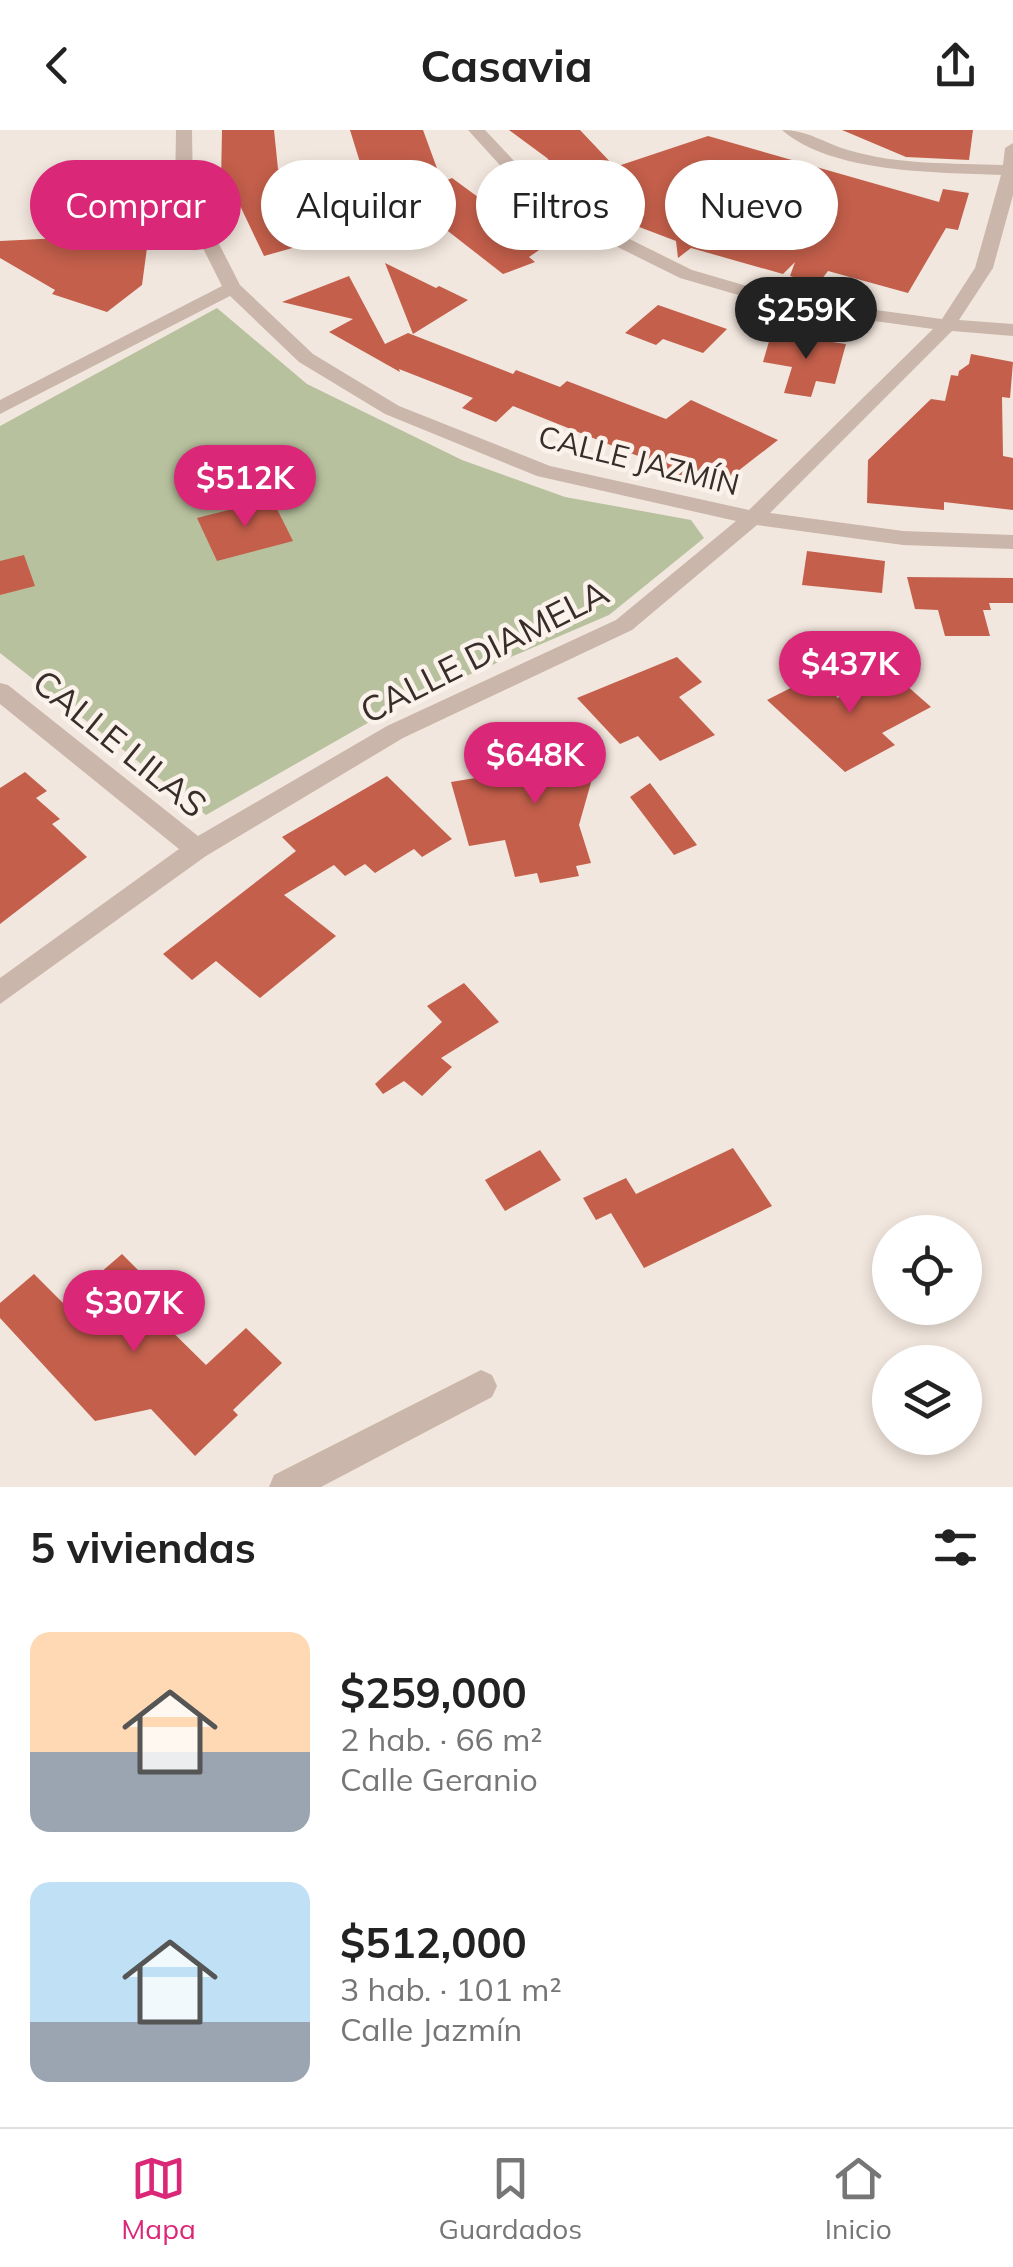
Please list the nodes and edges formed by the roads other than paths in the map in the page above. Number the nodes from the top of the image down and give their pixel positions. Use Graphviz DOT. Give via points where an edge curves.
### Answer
graph roads {
  1 [pos="184,130"];
  2 [pos="476,130"];
  3 [pos="790,130"];
  4 [pos="1012,163"];
  5 [pos="232,288"];
  6 [pos="947,325"];
  7 [pos="1013,330"];
  8 [pos="0,408"];
  9 [pos="753,518"];
  10 [pos="1013,542"];
  11 [pos="0,691"];
  12 [pos="197,849"];
  13 [pos="0,993"];
  14 [pos="480,1386"];
  15 [pos="286,1487"];
  1 -- 5 [label="street, CALLE JAZMÍN" via="184,193"];
  2 -- 6 [label="street" via="545,204 686,274 786,303"];
  3 -- 4 [label="street" via="844,154 910,166"];
  4 -- 6 [label="street, CALLE DIAMELA" via="984,268"];
  5 -- 8 [label="street"];
  5 -- 9 [label="street, CALLE JAZMÍN" via="306,358 392,410 544,472"];
  6 -- 7 [label="street"];
  6 -- 9 [label="street, CALLE DIAMELA"];
  9 -- 10 [label="street, CALLE JAZMÍN" via="903,538"];
  9 -- 12 [label="street, CALLE DIAMELA" via="624,625 395,732"];
  11 -- 12 [label="street, CALLE LILAS"];
  12 -- 13 [label="street, CALLE DIAMELA"];
  14 -- 15 [label="street"];
}
